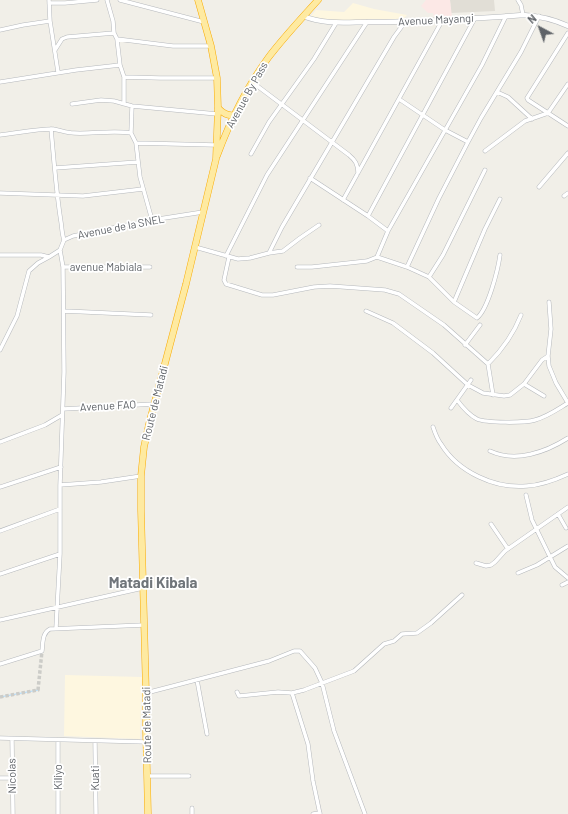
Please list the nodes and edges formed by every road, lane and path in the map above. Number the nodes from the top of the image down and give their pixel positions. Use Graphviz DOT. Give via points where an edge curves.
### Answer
graph roads {
  1 [pos="97,0"];
  2 [pos="107,0"];
  3 [pos="120,0"];
  4 [pos="198,0"];
  5 [pos="318,0"];
  6 [pos="518,0"];
  7 [pos="49,2"];
  8 [pos="523,14"];
  9 [pos="303,16"];
  10 [pos="506,16"];
  11 [pos="539,16"];
  12 [pos="475,18"];
  13 [pos="443,20"];
  14 [pos="50,21"];
  15 [pos="205,22"];
  16 [pos="366,22"];
  17 [pos="404,22"];
  18 [pos="336,23"];
  19 [pos="568,26"];
  20 [pos="0,30"];
  21 [pos="114,33"];
  22 [pos="568,33"];
  23 [pos="117,39"];
  24 [pos="211,46"];
  25 [pos="54,50"];
  26 [pos="120,64"];
  27 [pos="58,72"];
  28 [pos="124,77"];
  29 [pos="217,78"];
  30 [pos="0,82"];
  31 [pos="252,82"];
  32 [pos="568,84"];
  33 [pos="564,90"];
  34 [pos="497,92"];
  35 [pos="568,94"];
  36 [pos="399,99"];
  37 [pos="72,104"];
  38 [pos="124,104"];
  39 [pos="281,104"];
  40 [pos="132,106"];
  41 [pos="218,111"];
  42 [pos="548,113"];
  43 [pos="422,114"];
  44 [pos="234,115"];
  45 [pos="532,119"];
  46 [pos="303,120"];
  47 [pos="568,126"];
  48 [pos="51,129"];
  49 [pos="445,130"];
  50 [pos="131,133"];
  51 [pos="0,135"];
  52 [pos="332,142"];
  53 [pos="468,142"];
  54 [pos="136,143"];
  55 [pos="216,146"];
  56 [pos="485,151"];
  57 [pos="568,153"];
  58 [pos="251,154"];
  59 [pos="216,159"];
  60 [pos="138,162"];
  61 [pos="55,168"];
  62 [pos="485,170"];
  63 [pos="358,174"];
  64 [pos="310,178"];
  65 [pos="538,187"];
  66 [pos="143,189"];
  67 [pos="0,193"];
  68 [pos="568,193"];
  69 [pos="56,196"];
  70 [pos="564,196"];
  71 [pos="500,199"];
  72 [pos="343,200"];
  73 [pos="203,212"];
  74 [pos="368,216"];
  75 [pos="152,220"];
  76 [pos="319,225"];
  77 [pos="388,231"];
  78 [pos="64,240"];
  79 [pos="194,247"];
  80 [pos="60,250"];
  81 [pos="269,253"];
  82 [pos="0,255"];
  83 [pos="500,255"];
  84 [pos="228,256"];
  85 [pos="49,257"];
  86 [pos="378,257"];
  87 [pos="63,267"];
  88 [pos="150,267"];
  89 [pos="297,267"];
  90 [pos="407,267"];
  91 [pos="428,277"];
  92 [pos="454,302"];
  93 [pos="549,302"];
  94 [pos="64,311"];
  95 [pos="366,311"];
  96 [pos="151,315"];
  97 [pos="520,315"];
  98 [pos="480,325"];
  99 [pos="465,345"];
  100 [pos="0,350"];
  101 [pos="548,356"];
  102 [pos="488,364"];
  103 [pos="471,380"];
  104 [pos="524,384"];
  105 [pos="468,385"];
  106 [pos="492,395"];
  107 [pos="544,396"];
  108 [pos="457,400"];
  109 [pos="568,403"];
  110 [pos="154,404"];
  111 [pos="451,408"];
  112 [pos="63,409"];
  113 [pos="62,415"];
  114 [pos="433,427"];
  115 [pos="568,438"];
  116 [pos="0,442"];
  117 [pos="490,451"];
  118 [pos="60,467"];
  119 [pos="568,474"];
  120 [pos="141,476"];
  121 [pos="60,485"];
  122 [pos="0,487"];
  123 [pos="526,495"];
  124 [pos="568,507"];
  125 [pos="60,509"];
  126 [pos="558,514"];
  127 [pos="491,524"];
  128 [pos="566,528"];
  129 [pos="536,529"];
  130 [pos="0,531"];
  131 [pos="568,546"];
  132 [pos="508,549"];
  133 [pos="60,554"];
  134 [pos="550,556"];
  135 [pos="476,563"];
  136 [pos="518,573"];
  137 [pos="0,574"];
  138 [pos="568,578"];
  139 [pos="568,582"];
  140 [pos="562,585"];
  141 [pos="143,588"];
  142 [pos="462,595"];
  143 [pos="58,608"];
  144 [pos="0,620"];
  145 [pos="144,625"];
  146 [pos="56,628"];
  147 [pos="0,664"];
  148 [pos="197,680"];
  149 [pos="322,684"];
  150 [pos="237,692"];
  151 [pos="292,692"];
  152 [pos="146,693"];
  153 [pos="206,734"];
  154 [pos="0,738"];
  155 [pos="12,739"];
  156 [pos="58,740"];
  157 [pos="95,741"];
  158 [pos="147,742"];
  159 [pos="148,776"];
  160 [pos="189,776"];
  161 [pos="0,778"];
  162 [pos="12,778"];
  163 [pos="192,808"];
  164 [pos="320,813"];
  165 [pos="13,814"];
  166 [pos="58,814"];
  167 [pos="96,814"];
  168 [pos="148,814"];
  169 [pos="192,814"];
  170 [pos="313,814"];
  171 [pos="364,814"];
  1 -- 7 [label="street"];
  2 -- 21 [label="street"];
  3 -- 15 [label="street"];
  4 -- 15 [label="highway, Route de Matadi"];
  5 -- 9 [label="highway, Avenue By Pass"];
  6 -- 8 [label="street"];
  7 -- 14 [label="street"];
  8 -- 10 [label="street, Avenue Mayangi"];
  8 -- 11 [label="street, Avenue Mayangi"];
  9 -- 18 [label="street, Avenue Mayangi"];
  9 -- 31 [label="highway, Avenue By Pass" via="268,58"];
  10 -- 12 [label="street, Avenue Mayangi"];
  10 -- 49 [label="street"];
  11 -- 19 [label="street, Avenue Mayangi"];
  11 -- 34 [label="street"];
  12 -- 13 [label="street, Avenue Mayangi"];
  12 -- 43 [label="street"];
  13 -- 17 [label="street, Avenue Mayangi"];
  13 -- 36 [label="street"];
  14 -- 20 [label="street"];
  14 -- 25 [label="street"];
  15 -- 24 [label="highway, Route de Matadi"];
  16 -- 17 [label="street, Avenue Mayangi"];
  16 -- 18 [label="street, Avenue Mayangi"];
  16 -- 46 [label="street"];
  17 -- 52 [label="street"];
  18 -- 39 [label="street" via="314,59"];
  21 -- 23 [label="street"];
  21 -- 25 [label="street" via="67,37 62,39"];
  22 -- 42 [label="street" via="527,98"];
  23 -- 24 [label="street" via="173,46"];
  23 -- 26 [label="street"];
  24 -- 29 [label="highway, Route de Matadi"];
  25 -- 27 [label="street"];
  26 -- 27 [label="street"];
  26 -- 28 [label="street"];
  27 -- 30 [label="street"];
  28 -- 29 [label="street"];
  28 -- 38 [label="street"];
  29 -- 41 [label="highway, Route de Matadi"];
  31 -- 39 [label="street"];
  31 -- 44 [label="highway, Avenue By Pass"];
  32 -- 33 [label="street"];
  33 -- 35 [label="street"];
  33 -- 42 [label="street"];
  34 -- 45 [label="street" via="508,96"];
  34 -- 53 [label="street"];
  36 -- 43 [label="street"];
  36 -- 63 [label="street"];
  37 -- 38 [label="street" via="101,100"];
  38 -- 40 [label="street"];
  39 -- 46 [label="street"];
  39 -- 58 [label="street"];
  40 -- 41 [label="street"];
  40 -- 50 [label="street"];
  41 -- 44 [label="highway"];
  41 -- 55 [label="highway, Route de Matadi"];
  42 -- 45 [label="street"];
  42 -- 47 [label="street"];
  43 -- 49 [label="street"];
  43 -- 74 [label="street"];
  44 -- 59 [label="highway, Avenue By Pass"];
  45 -- 56 [label="street" via="519,125"];
  46 -- 52 [label="street"];
  46 -- 84 [label="street" via="267,175"];
  48 -- 50 [label="street" via="73,133"];
  48 -- 51 [label="street"];
  48 -- 61 [label="street"];
  49 -- 53 [label="street"];
  49 -- 77 [label="street"];
  50 -- 54 [label="street"];
  52 -- 63 [label="street" via="355,160"];
  52 -- 64 [label="street"];
  53 -- 90 [label="street"];
  54 -- 55 [label="street"];
  54 -- 60 [label="street"];
  55 -- 59 [label="highway, Route de Matadi"];
  57 -- 65 [label="street"];
  59 -- 73 [label="highway, Route de Matadi"];
  60 -- 61 [label="street"];
  60 -- 66 [label="street"];
  61 -- 69 [label="street"];
  62 -- 91 [label="street" via="443,256"];
  63 -- 72 [label="street"];
  64 -- 72 [label="street"];
  64 -- 81 [label="street"];
  66 -- 69 [label="street" via="84,196"];
  66 -- 75 [label="street"];
  67 -- 69 [label="street"];
  68 -- 70 [label="street"];
  69 -- 78 [label="street"];
  71 -- 92 [label="street"];
  72 -- 74 [label="street"];
  73 -- 75 [label="street, Avenue de la SNEL"];
  73 -- 79 [label="highway, Route de Matadi"];
  74 -- 77 [label="street"];
  75 -- 78 [label="street, Avenue de la SNEL"];
  76 -- 81 [label="street" via="287,249"];
  77 -- 86 [label="street"];
  78 -- 80 [label="street, Avenue de la SNEL"];
  79 -- 84 [label="street"];
  79 -- 110 [label="highway, Route de Matadi"];
  80 -- 85 [label="street"];
  80 -- 87 [label="street"];
  81 -- 84 [label="street" via="243,260"];
  82 -- 85 [label="street"];
  83 -- 92 [label="street" via="485,308 478,318"];
  84 -- 99 [label="street" via="224,280 226,284 262,295 330,286 386,290 399,294 444,325"];
  85 -- 100 [label="street" via="29,271 17,316"];
  86 -- 89 [label="street" via="367,261"];
  86 -- 90 [label="street"];
  87 -- 88 [label="street, avenue Mabiala"];
  87 -- 94 [label="street"];
  90 -- 91 [label="street"];
  91 -- 92 [label="street"];
  93 -- 101 [label="street" via="551,329"];
  94 -- 96 [label="street"];
  94 -- 112 [label="street"];
  95 -- 105 [label="street" via="393,323 418,341"];
  97 -- 102 [label="street" via="514,330"];
  98 -- 99 [label="street"];
  99 -- 102 [label="street"];
  101 -- 104 [label="street"];
  101 -- 109 [label="street" via="552,372"];
  102 -- 106 [label="street"];
  103 -- 105 [label="street"];
  104 -- 106 [label="street" via="510,395"];
  104 -- 107 [label="street"];
  105 -- 106 [label="street"];
  105 -- 108 [label="street"];
  108 -- 109 [label="street" via="472,416 489,422 535,420"];
  108 -- 111 [label="street"];
  110 -- 112 [label="street, Avenue FAO"];
  110 -- 120 [label="highway, Route de Matadi" via="144,447"];
  112 -- 113 [label="street"];
  113 -- 116 [label="street" via="45,425"];
  113 -- 118 [label="street"];
  114 -- 119 [label="street" via="440,443 453,458 479,478 504,486 529,486"];
  115 -- 117 [label="street" via="535,454 508,456"];
  118 -- 121 [label="street"];
  118 -- 122 [label="street"];
  120 -- 121 [label="street"];
  120 -- 141 [label="highway, Route de Matadi"];
  121 -- 125 [label="street"];
  123 -- 129 [label="street"];
  124 -- 126 [label="street"];
  125 -- 130 [label="street"];
  125 -- 133 [label="street"];
  126 -- 128 [label="street"];
  126 -- 129 [label="street"];
  127 -- 132 [label="street"];
  129 -- 132 [label="street"];
  129 -- 134 [label="street"];
  131 -- 134 [label="street"];
  132 -- 135 [label="street" via="491,565"];
  133 -- 137 [label="street"];
  133 -- 143 [label="street"];
  134 -- 136 [label="street"];
  134 -- 138 [label="street" via="555,567"];
  139 -- 140 [label="street"];
  141 -- 143 [label="street"];
  141 -- 145 [label="highway, Route de Matadi"];
  142 -- 149 [label="street" via="418,632 402,634 394,641 381,646 354,671"];
  143 -- 144 [label="street"];
  143 -- 146 [label="street"];
  145 -- 146 [label="street"];
  145 -- 152 [label="highway, Route de Matadi"];
  146 -- 147 [label="street" via="44,634 42,651"];
  148 -- 149 [label="street" via="300,650"];
  148 -- 152 [label="street"];
  148 -- 153 [label="street"];
  149 -- 151 [label="street"];
  149 -- 171 [label="street" via="337,741"];
  150 -- 151 [label="street" via="240,696"];
  151 -- 164 [label="street" via="308,744"];
  152 -- 158 [label="highway, Route de Matadi"];
  154 -- 155 [label="street"];
  155 -- 156 [label="street"];
  155 -- 162 [label="street, Nicolas"];
  156 -- 157 [label="street"];
  156 -- 166 [label="street, Kiliyo"];
  157 -- 158 [label="street"];
  157 -- 167 [label="street, Kuati"];
  158 -- 159 [label="highway, Route de Matadi"];
  159 -- 160 [label="street"];
  159 -- 168 [label="highway, Route de Matadi"];
  161 -- 162 [label="street"];
  162 -- 165 [label="street, Nicolas"];
  163 -- 169 [label="street"];
  164 -- 170 [label="street"];
}
